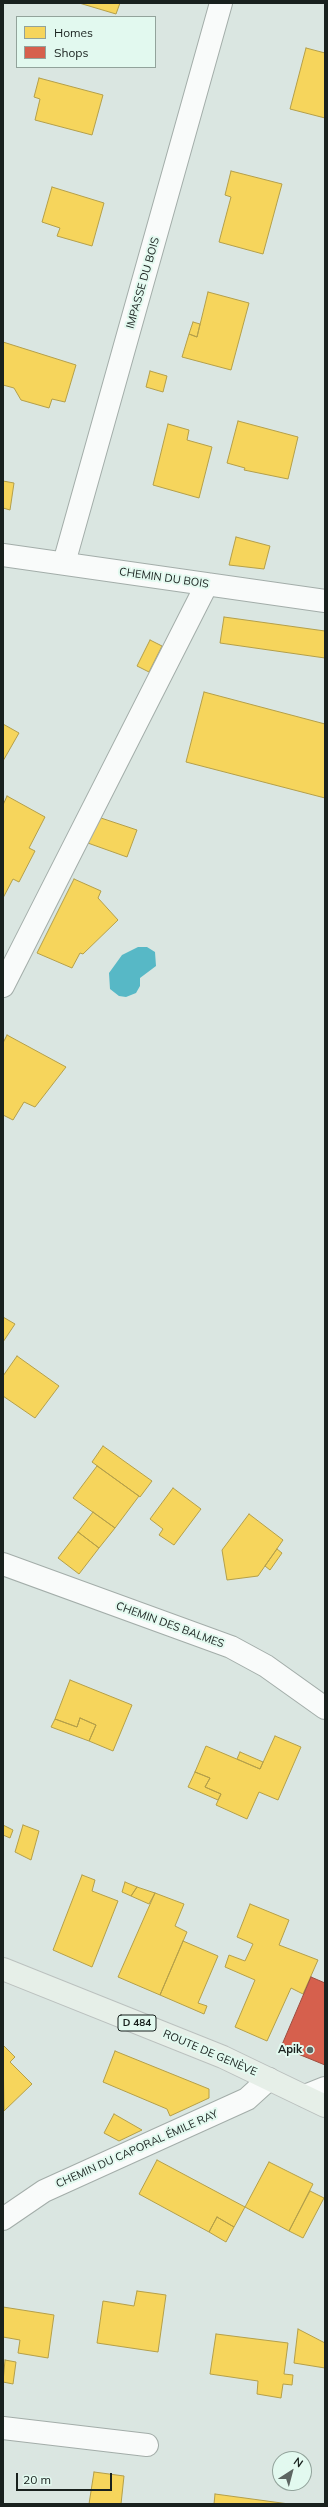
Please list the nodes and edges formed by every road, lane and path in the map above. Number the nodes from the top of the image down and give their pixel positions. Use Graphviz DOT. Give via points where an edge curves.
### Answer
graph roads {
  1 [pos="221,3"];
  2 [pos="3,555"];
  3 [pos="64,563"];
  4 [pos="207,584"];
  5 [pos="325,600"];
  6 [pos="3,986"];
  7 [pos="3,1564"];
  8 [pos="325,1708"];
  9 [pos="3,1969"];
  10 [pos="269,2079"];
  11 [pos="315,2092"];
  12 [pos="325,2106"];
  13 [pos="3,2219"];
  14 [pos="3,2428"];
  15 [pos="147,2445"];
  1 -- 3 [label="street, IMPASSE DU BOIS"];
  2 -- 3 [label="street, CHEMIN DU BOIS"];
  3 -- 4 [label="street, CHEMIN DU BOIS"];
  4 -- 5 [label="street, CHEMIN DU BOIS"];
  4 -- 6 [label="street"];
  7 -- 8 [label="street, CHEMIN DES BALMES" via="231,1647 266,1666"];
  9 -- 10 [label="main road, ROUTE DE GENÈVE / D 484" via="216,2054"];
  10 -- 11 [label="main road, ROUTE DE GENÈVE / D 484"];
  10 -- 13 [label="street, CHEMIN DU CAPORAL ÉMILE RAY" via="247,2099 44,2191"];
  11 -- 12 [label="main road, ROUTE DE GENÈVE / D 484"];
  14 -- 15 [label="street"];
}
